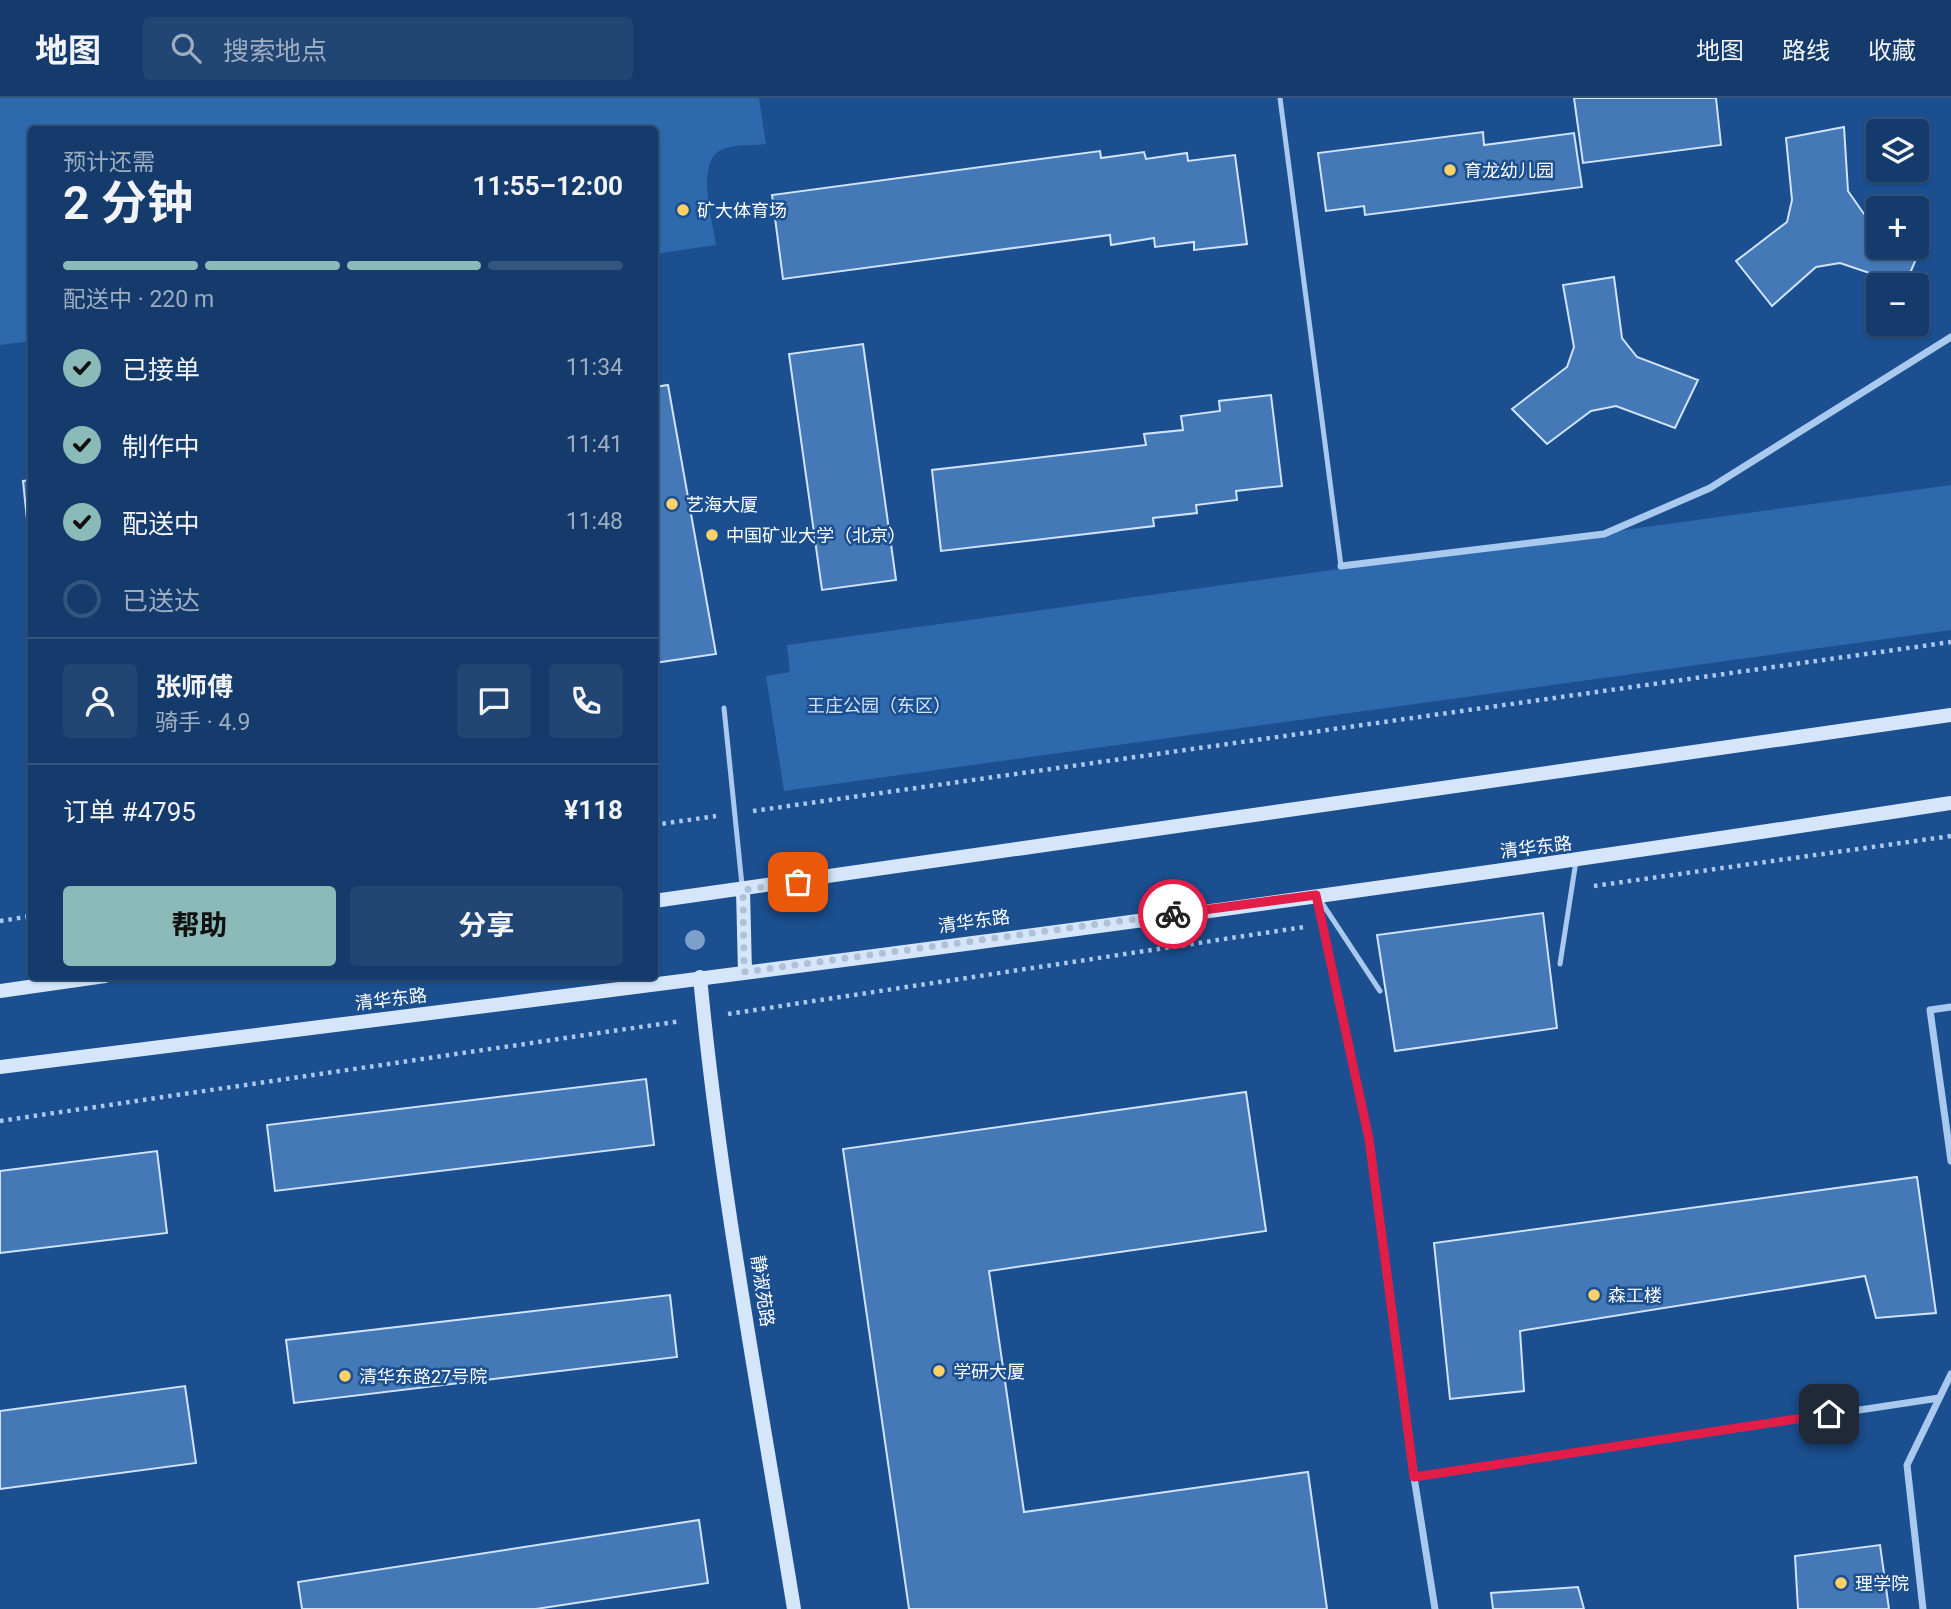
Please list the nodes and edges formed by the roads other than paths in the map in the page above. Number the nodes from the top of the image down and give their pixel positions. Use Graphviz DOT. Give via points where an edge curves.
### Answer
graph roads {
  1 [pos="1280,98"];
  2 [pos="1951,337"];
  3 [pos="1341,566"];
  4 [pos="724,708"];
  5 [pos="1951,715"];
  6 [pos="1951,803"];
  7 [pos="1576,861"];
  8 [pos="743,890"];
  9 [pos="1316,895"];
  10 [pos="658,901"];
  11 [pos="1560,964"];
  12 [pos="744,972"];
  13 [pos="700,977"];
  14 [pos="77,980"];
  15 [pos="645,981"];
  16 [pos="1380,990"];
  17 [pos="0,991"];
  18 [pos="1951,1007"];
  19 [pos="0,1067"];
  20 [pos="1951,1161"];
  21 [pos="1951,1374"];
  22 [pos="1939,1398"];
  23 [pos="1414,1477"];
  24 [pos="794,1609"];
  25 [pos="1435,1609"];
  26 [pos="1923,1609"];
  1 -- 3 [label="lane"];
  2 -- 3 [label="street" via="1710,488 1604,534"];
  4 -- 8 [label="lane"];
  5 -- 8 [label="main road"];
  6 -- 7 [label="main road, 清华东路"];
  7 -- 9 [label="main road, 清华东路"];
  7 -- 11 [label="lane"];
  8 -- 10 [label="main road"];
  8 -- 12 [label="main road"];
  9 -- 12 [label="main road, 清华东路"];
  9 -- 16 [label="lane"];
  9 -- 23 [label="lane" via="1369,1139"];
  12 -- 13 [label="main road, 清华东路"];
  13 -- 15 [label="main road, 清华东路"];
  13 -- 24 [label="main road, 静淑苑路"];
  14 -- 17 [label="main road"];
  15 -- 19 [label="main road, 清华东路"];
  18 -- 20 [label="street" via="1930,1010"];
  21 -- 22 [label="street"];
  22 -- 23 [label="street"];
  22 -- 26 [label="street" via="1907,1465"];
  23 -- 25 [label="street"];
}
